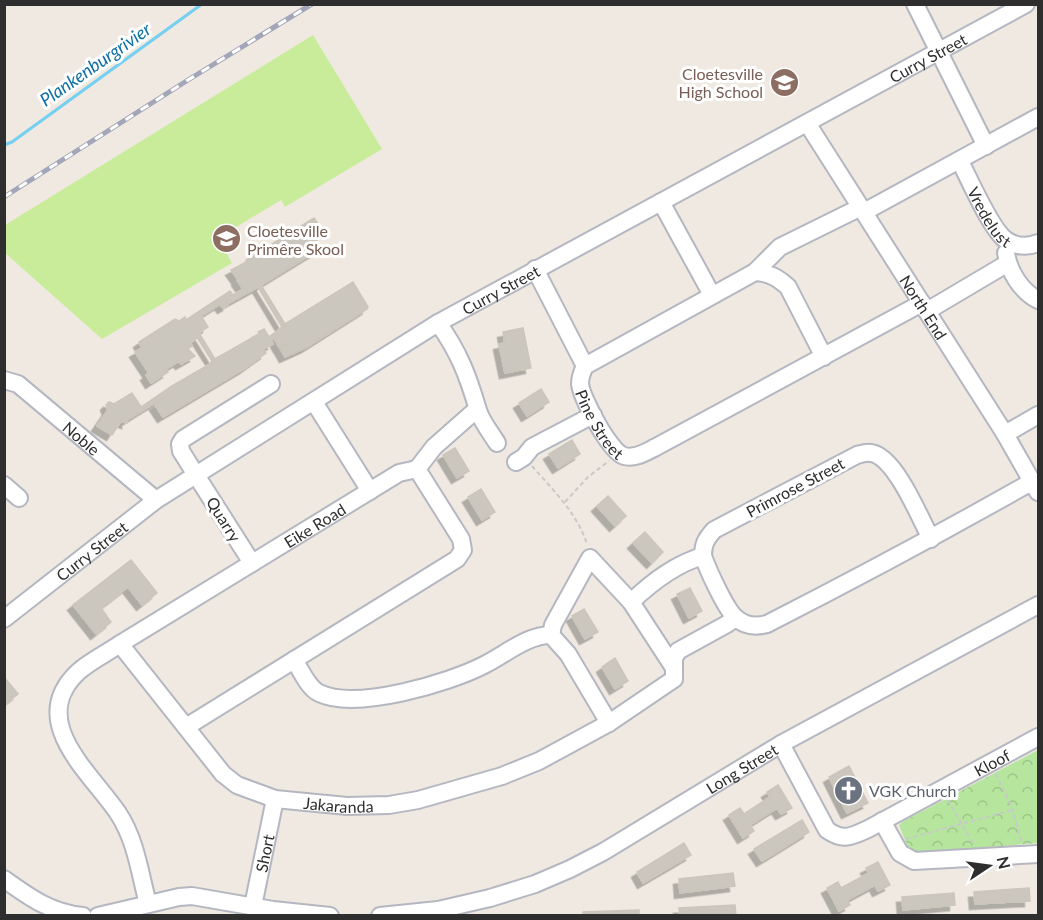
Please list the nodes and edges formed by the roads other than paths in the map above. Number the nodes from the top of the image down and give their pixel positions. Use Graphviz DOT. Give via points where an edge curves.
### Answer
graph roads {
  1 [pos="915,4"];
  2 [pos="1026,4"];
  3 [pos="939,52"];
  4 [pos="1038,117"];
  5 [pos="807,123"];
  6 [pos="986,146"];
  7 [pos="960,161"];
  8 [pos="661,202"];
  9 [pos="862,210"];
  10 [pos="1005,240"];
  11 [pos="1038,243"];
  12 [pos="1008,263"];
  13 [pos="535,269"];
  14 [pos="755,272"];
  15 [pos="712,295"];
  16 [pos="1038,300"];
  17 [pos="924,307"];
  18 [pos="438,323"];
  19 [pos="824,357"];
  20 [pos="585,366"];
  21 [pos="4,380"];
  22 [pos="271,384"];
  23 [pos="314,402"];
  24 [pos="477,410"];
  25 [pos="592,415"];
  26 [pos="1038,415"];
  27 [pos="1005,434"];
  28 [pos="497,443"];
  29 [pos="520,460"];
  30 [pos="417,469"];
  31 [pos="196,475"];
  32 [pos="4,485"];
  33 [pos="1036,486"];
  34 [pos="370,491"];
  35 [pos="19,498"];
  36 [pos="156,500"];
  37 [pos="931,539"];
  38 [pos="703,556"];
  39 [pos="252,563"];
  40 [pos="631,602"];
  41 [pos="1038,605"];
  42 [pos="735,618"];
  43 [pos="4,619"];
  44 [pos="550,635"];
  45 [pos="120,644"];
  46 [pos="294,660"];
  47 [pos="674,668"];
  48 [pos="609,723"];
  49 [pos="186,727"];
  50 [pos="1038,737"];
  51 [pos="780,744"];
  52 [pos="275,799"];
  53 [pos="882,821"];
  54 [pos="1031,854"];
  55 [pos="4,879"];
  56 [pos="148,904"];
  57 [pos="253,906"];
  58 [pos="438,913"];
  59 [pos="83,915"];
  60 [pos="98,915"];
  61 [pos="330,915"];
  62 [pos="380,915"];
  1 -- 3 [label="street"];
  2 -- 3 [label="street, Curry Street"];
  3 -- 5 [label="street, Curry Street"];
  3 -- 6 [label="street"];
  4 -- 6 [label="street"];
  5 -- 8 [label="street, Curry Street"];
  5 -- 9 [label="street, North End"];
  6 -- 7 [label="street"];
  7 -- 9 [label="street"];
  7 -- 10 [label="street, Vredelust"];
  8 -- 13 [label="street, Curry Street"];
  8 -- 15 [label="street"];
  9 -- 14 [label="street, Pine Street" via="780,247"];
  9 -- 17 [label="street, North End"];
  10 -- 11 [label="street, Vredelust" via="1023,246"];
  10 -- 12 [label="street"];
  12 -- 16 [label="street" via="1026,292"];
  12 -- 17 [label="street, Pine Street"];
  13 -- 18 [label="street, Curry Street"];
  13 -- 20 [label="street"];
  14 -- 15 [label="street, Pine Street"];
  14 -- 19 [label="street" via="770,274 788,287"];
  15 -- 20 [label="street, Pine Street"];
  17 -- 19 [label="street, Pine Street"];
  17 -- 27 [label="street, North End"];
  18 -- 23 [label="street, Curry Street"];
  18 -- 24 [label="street" via="460,358"];
  19 -- 25 [label="street, Pine Street" via="638,456 617,453"];
  20 -- 25 [label="street, Pine Street" via="580,383"];
  21 -- 36 [label="street, Noble" via="18,384"];
  22 -- 31 [label="street, Quarry" via="181,441 182,451"];
  23 -- 31 [label="street, Curry Street"];
  23 -- 34 [label="street"];
  24 -- 28 [label="street"];
  24 -- 30 [label="street" via="434,447"];
  25 -- 29 [label="street" via="532,447"];
  26 -- 27 [label="street"];
  27 -- 33 [label="street, North End"];
  30 -- 34 [label="street, Eike Road" via="399,473"];
  30 -- 46 [label="street" via="458,533 461,555"];
  31 -- 36 [label="street, Curry Street"];
  31 -- 39 [label="street, Quarry"];
  32 -- 35 [label="street"];
  33 -- 37 [label="street"];
  34 -- 39 [label="street, Eike Road"];
  36 -- 43 [label="street, Curry Street"];
  37 -- 38 [label="street, Primrose Street" via="894,469 880,456 870,453 857,455 714,530 703,546"];
  37 -- 42 [label="street" via="767,624 748,625"];
  38 -- 40 [label="street" via="654,581"];
  38 -- 42 [label="street"];
  39 -- 45 [label="street, Eike Road"];
  40 -- 44 [label="street" via="590,558"];
  40 -- 47 [label="street"];
  41 -- 51 [label="street, Long Street"];
  42 -- 47 [label="street" via="678,651"];
  44 -- 46 [label="street" via="538,635 478,668 371,698 317,693"];
  44 -- 48 [label="street" via="568,654"];
  45 -- 49 [label="street, Jakaranda"];
  45 -- 56 [label="street, Eike Road" via="78,671 65,688 59,724 64,742 126,828"];
  46 -- 49 [label="street"];
  47 -- 48 [label="street, Jakaranda" via="675,679"];
  48 -- 52 [label="street, Jakaranda" via="502,777 418,800 346,806"];
  49 -- 52 [label="street, Jakaranda" via="231,782"];
  50 -- 53 [label="street, Kloof"];
  51 -- 53 [label="street, Kloof" via="827,830 844,837"];
  51 -- 58 [label="street, Long Street" via="570,869 535,884"];
  52 -- 57 [label="street, Short"];
  53 -- 54 [label="street" via="900,853 914,861"];
  55 -- 59 [label="street" via="37,902"];
  56 -- 57 [label="street" via="192,896"];
  56 -- 60 [label="street"];
  57 -- 61 [label="street"];
  58 -- 62 [label="street, Long Street"];
}
